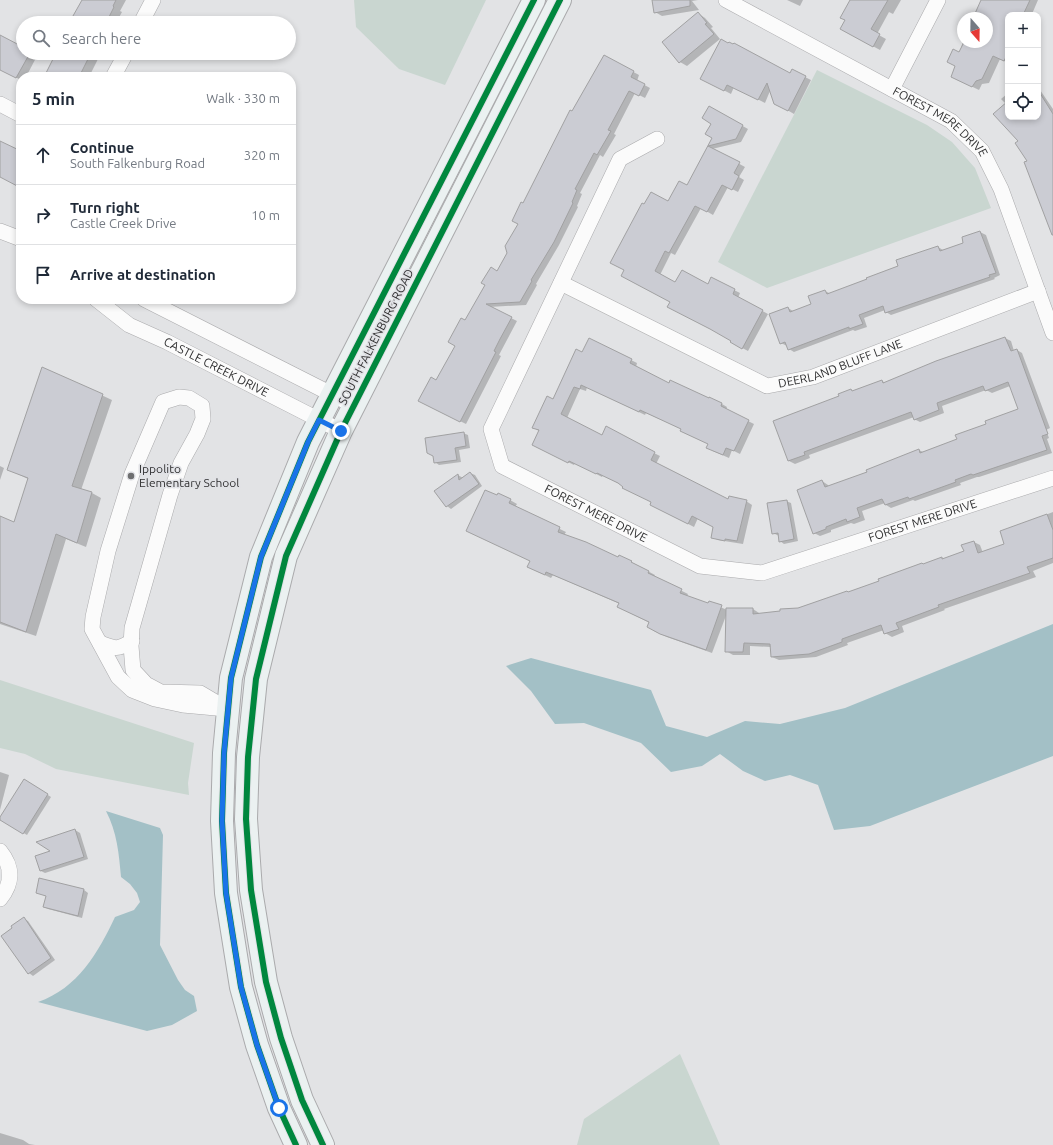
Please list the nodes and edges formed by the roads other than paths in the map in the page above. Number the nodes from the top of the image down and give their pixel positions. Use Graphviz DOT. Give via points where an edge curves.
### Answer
graph roads {
  1 [pos="153,0"];
  2 [pos="534,0"];
  3 [pos="560,0"];
  4 [pos="726,0"];
  5 [pos="938,0"];
  6 [pos="145,16"];
  7 [pos="122,60"];
  8 [pos="116,72"];
  9 [pos="892,89"];
  10 [pos="0,104"];
  11 [pos="16,112"];
  12 [pos="657,139"];
  13 [pos="0,231"];
  14 [pos="16,237"];
  15 [pos="561,283"];
  16 [pos="1038,291"];
  17 [pos="102,304"];
  18 [pos="154,304"];
  19 [pos="1053,333"];
  20 [pos="332,394"];
  21 [pos="353,405"];
  22 [pos="319,420"];
  23 [pos="341,431"];
  24 [pos="1053,478"];
  25 [pos="132,641"];
  26 [pos="100,643"];
  27 [pos="227,709"];
  28 [pos="246,819"];
  29 [pos="0,851"];
  30 [pos="0,899"];
  31 [pos="296,1145"];
  32 [pos="323,1145"];
  1 -- 6 [label="street"];
  2 -- 20 [label="street, SOUTH FALKENBURG ROAD"];
  3 -- 21 [label="street, SOUTH FALKENBURG ROAD"];
  4 -- 9 [label="street, FOREST MERE DRIVE"];
  5 -- 9 [label="street"];
  7 -- 8 [label="street"];
  9 -- 16 [label="street, FOREST MERE DRIVE" via="951,121 982,151 1001,190"];
  10 -- 11 [label="street"];
  12 -- 15 [label="street, FOREST MERE DRIVE" via="620,159"];
  13 -- 14 [label="street"];
  15 -- 16 [label="street, DEERLAND BLUFF LANE" via="767,386 813,377"];
  15 -- 24 [label="street, FOREST MERE DRIVE" via="491,429 502,466 700,566 762,573"];
  16 -- 19 [label="street, FOREST MERE DRIVE"];
  17 -- 22 [label="street, CASTLE CREEK DRIVE" via="129,325"];
  18 -- 20 [label="street"];
  20 -- 21 [label="street"];
  20 -- 22 [label="street, SOUTH FALKENBURG ROAD"];
  21 -- 23 [label="street, SOUTH FALKENBURG ROAD"];
  22 -- 23 [label="street, CASTLE CREEK DRIVE"];
  22 -- 27 [label="street, SOUTH FALKENBURG ROAD" via="261,557 231,678"];
  23 -- 28 [label="street, SOUTH FALKENBURG ROAD" via="286,556 256,679 248,757"];
  25 -- 26 [label="street" via="122,648 112,648"];
  25 -- 26 [label="street" via="132,628 170,495 181,463 198,434 203,419 202,406 189,398 179,397 162,402 132,474 108,551 93,617 92,629"];
  25 -- 27 [label="street" via="133,670 146,684 161,692 200,693"];
  26 -- 27 [label="street" via="118,677 132,690 155,699 183,705"];
  27 -- 28 [label="street" via="238,718 243,731 241,796"];
  27 -- 31 [label="street, SOUTH FALKENBURG ROAD" via="222,821 227,901 241,987 257,1045 279,1108"];
  28 -- 32 [label="street, SOUTH FALKENBURG ROAD" via="251,890 266,982 302,1100"];
  29 -- 30 [label="street" via="6,858 10,870 10,881"];
}
